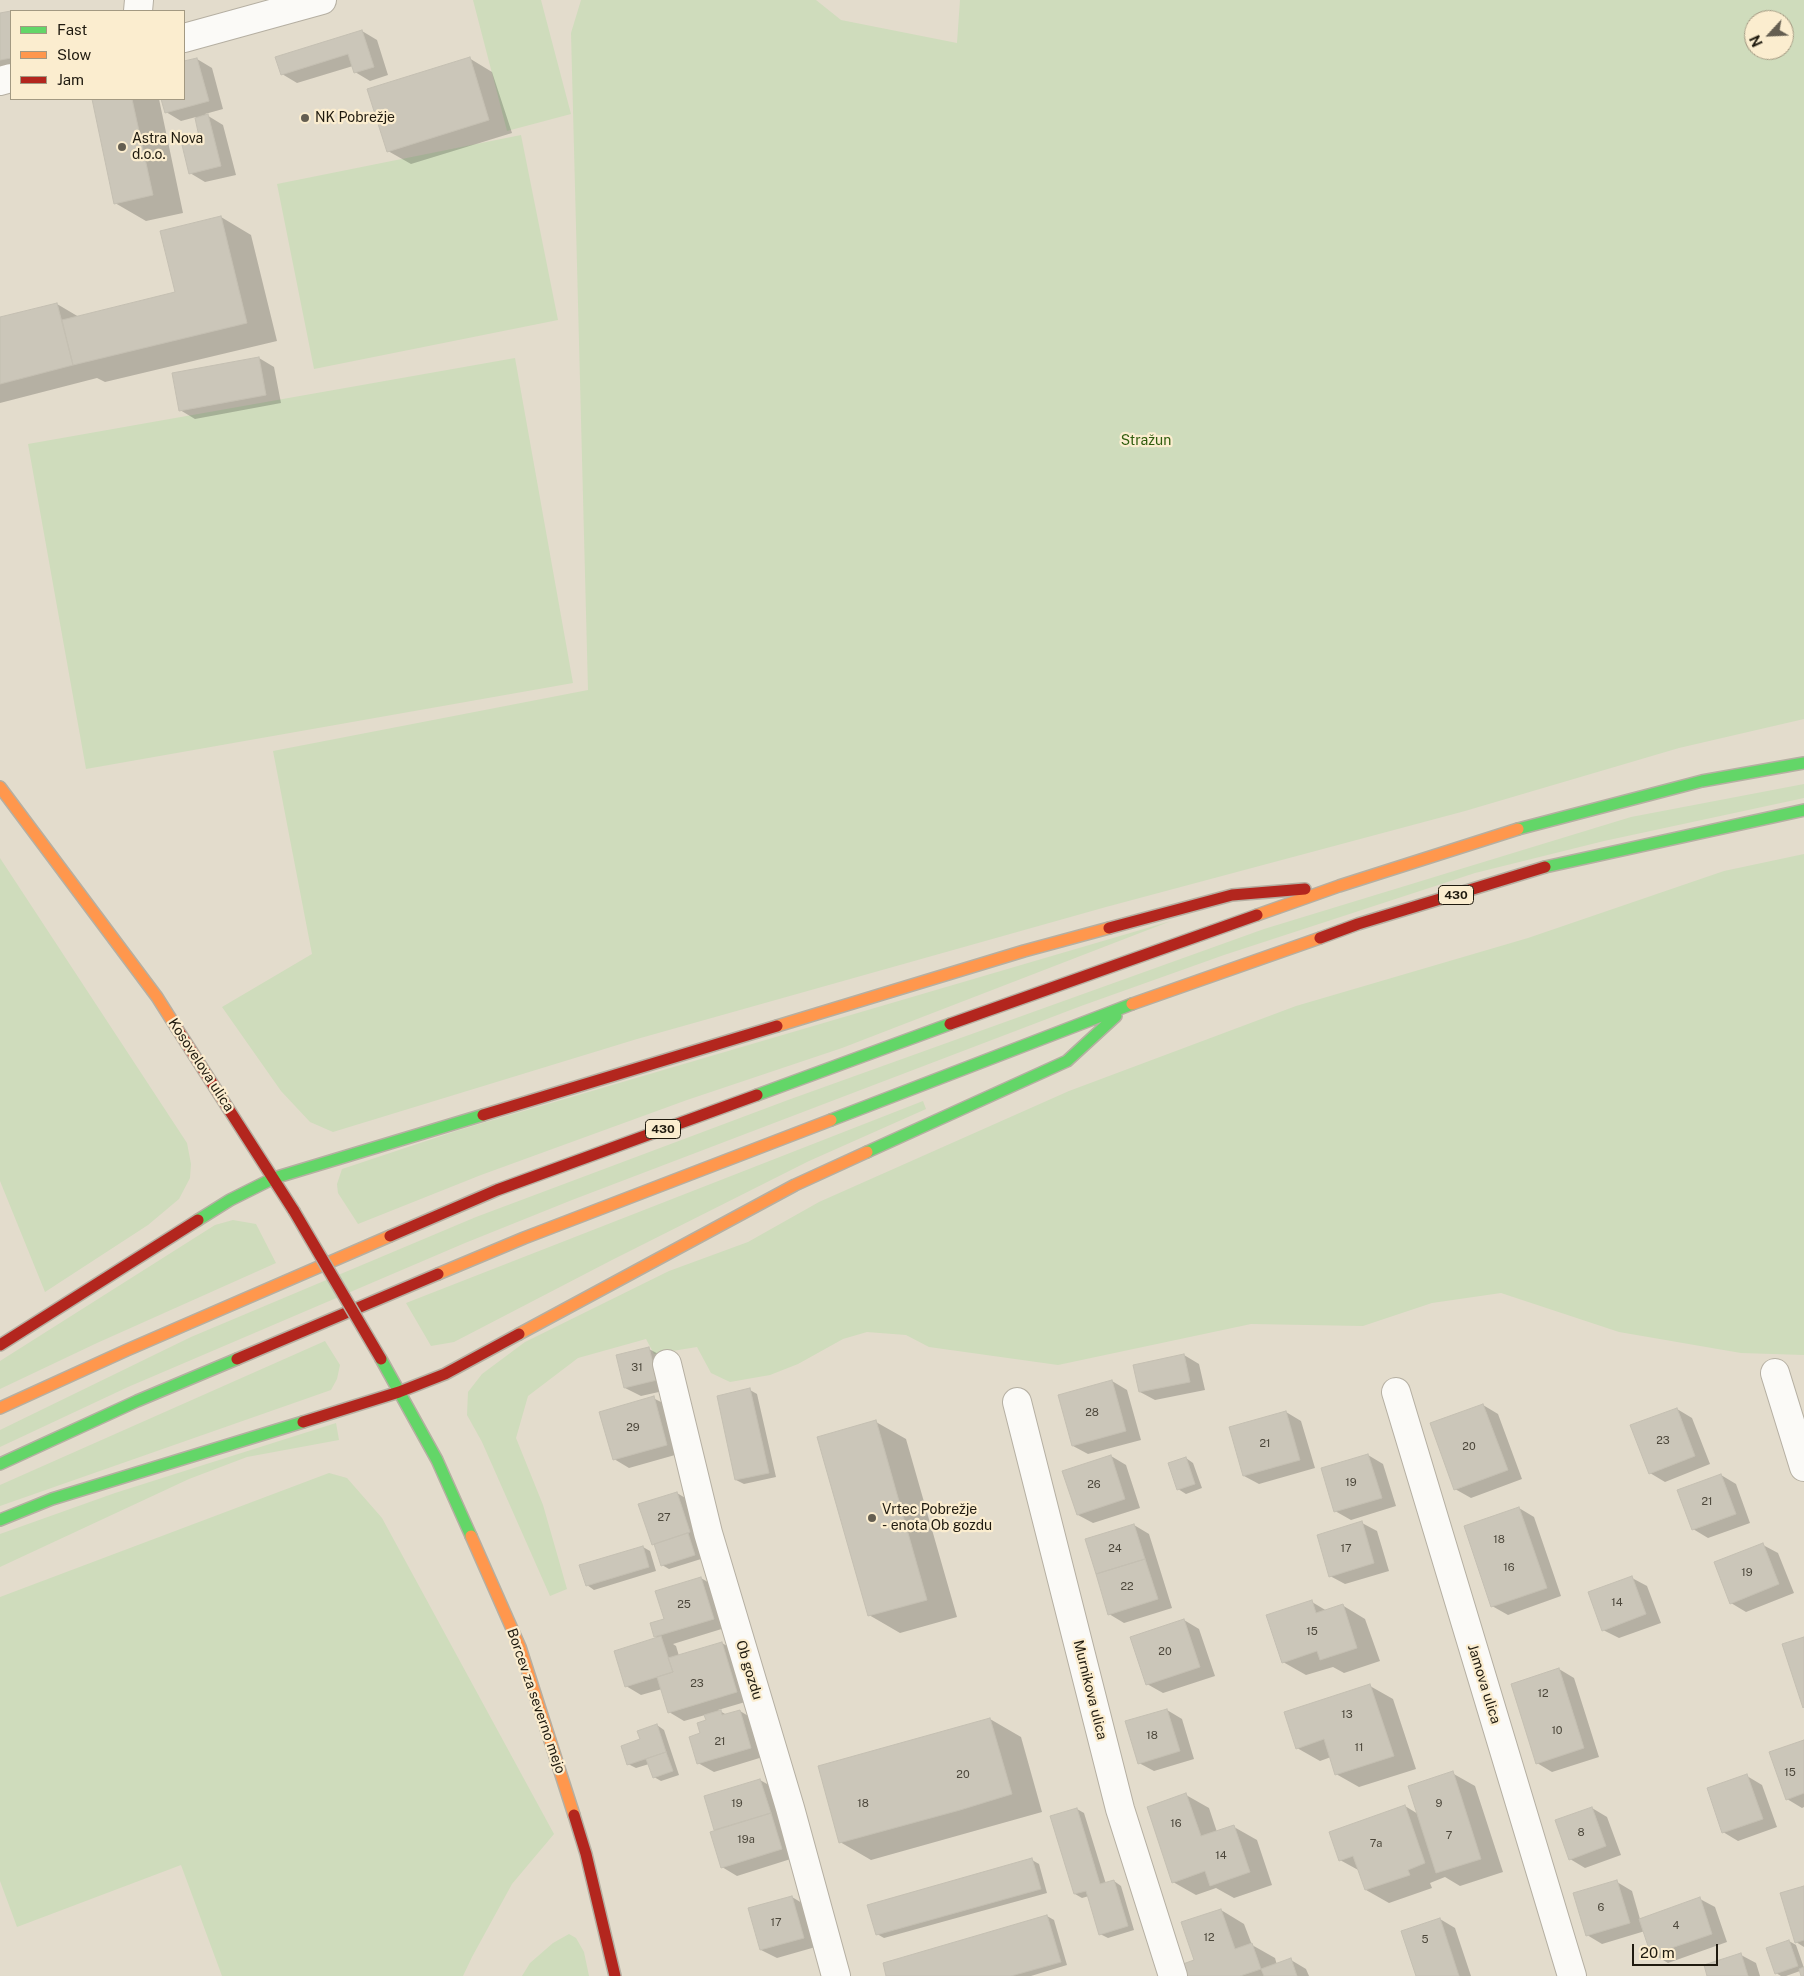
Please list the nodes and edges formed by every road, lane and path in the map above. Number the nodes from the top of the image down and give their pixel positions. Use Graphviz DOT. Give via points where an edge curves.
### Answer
graph roads {
  1 [pos="322,0"];
  2 [pos="185,38"];
  3 [pos="1804,764"];
  4 [pos="0,787"];
  5 [pos="1804,810"];
  6 [pos="1339,886"];
  7 [pos="1128,1005"];
  8 [pos="274,1178"];
  9 [pos="0,1345"];
  10 [pos="381,1359"];
  11 [pos="667,1364"];
  12 [pos="1775,1373"];
  13 [pos="399,1392"];
  14 [pos="1396,1392"];
  15 [pos="1016,1402"];
  16 [pos="0,1408"];
  17 [pos="0,1464"];
  18 [pos="1804,1466"];
  19 [pos="0,1520"];
  20 [pos="615,1976"];
  21 [pos="836,1976"];
  22 [pos="1172,1976"];
  23 [pos="1572,1976"];
  1 -- 2 [label="street"];
  3 -- 6 [label="main road, 430" via="1702,781 1532,824"];
  4 -- 8 [label="main road, Kosovelova ulica" via="157,997"];
  5 -- 7 [label="main road, 430" via="1548,866 1358,924"];
  6 -- 8 [label="main road" via="1232,895 1033,948"];
  6 -- 16 [label="main road, 430" via="497,1190 126,1350"];
  7 -- 13 [label="main road" via="1067,1061 795,1185 445,1374"];
  7 -- 17 [label="main road, 430" via="524,1238 137,1401"];
  8 -- 9 [label="main road" via="230,1200"];
  8 -- 10 [label="main road, Kosovelova ulica, bridge"];
  10 -- 13 [label="main road, Borcev za severno mejo"];
  11 -- 21 [label="street, Ob gozdu" via="708,1532"];
  12 -- 18 [label="street"];
  13 -- 19 [label="main road" via="52,1499"];
  13 -- 20 [label="main road, Borcev za severno mejo" via="437,1460 520,1647 586,1854"];
  14 -- 23 [label="street, Jamova ulica"];
  15 -- 22 [label="street, Murnikova ulica" via="1120,1809"];
}
